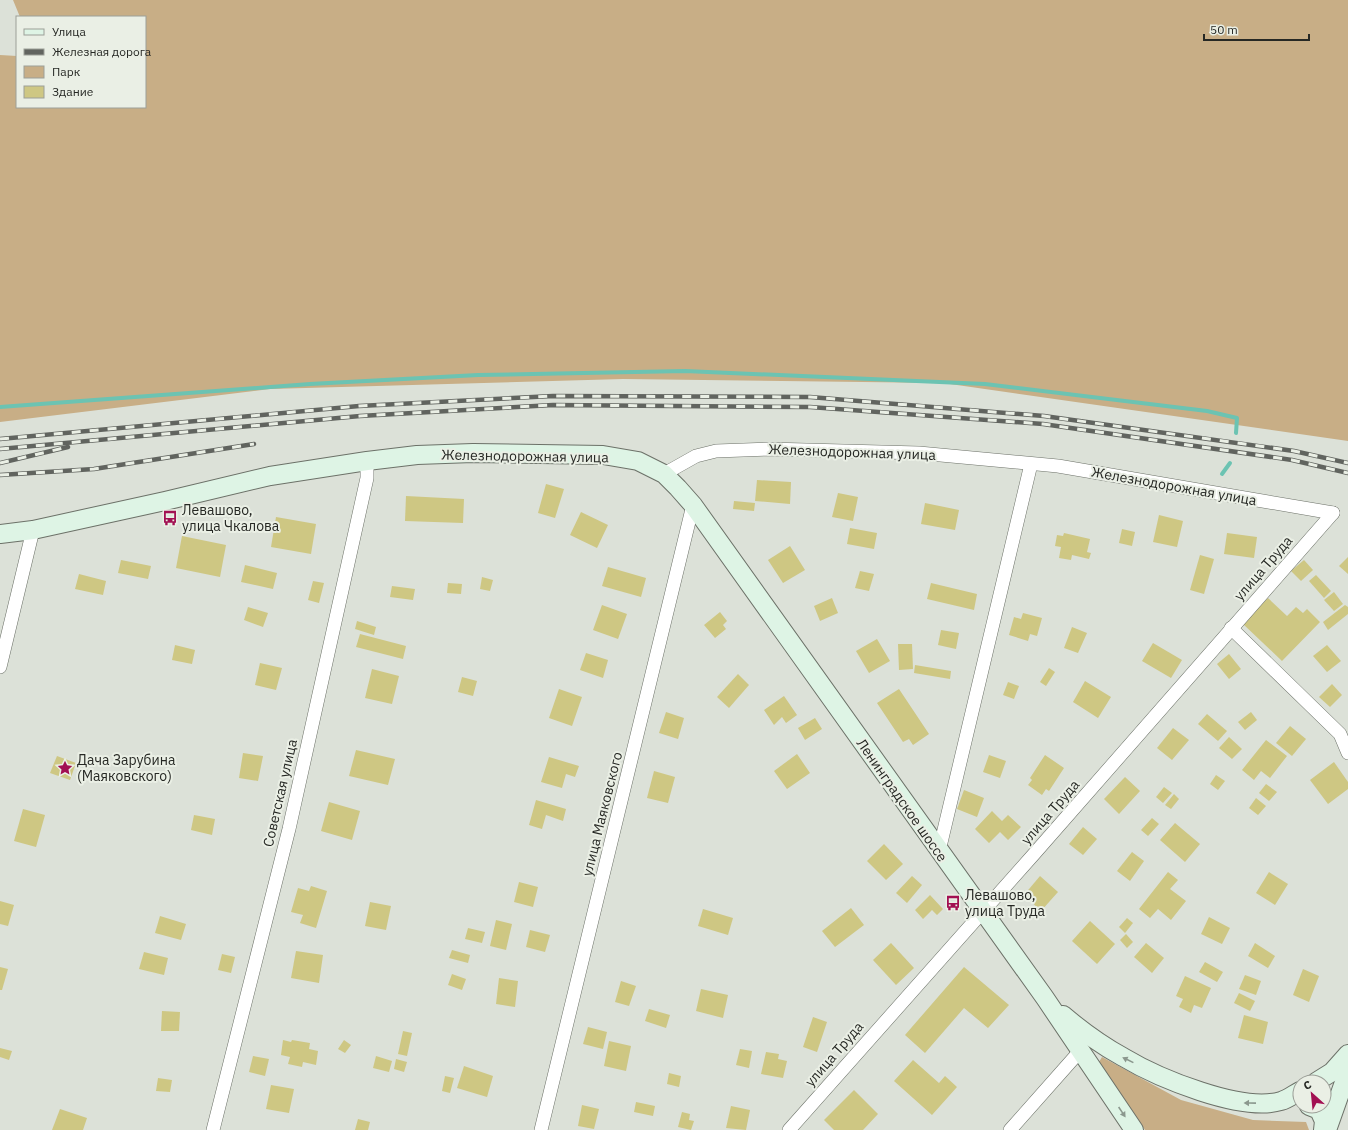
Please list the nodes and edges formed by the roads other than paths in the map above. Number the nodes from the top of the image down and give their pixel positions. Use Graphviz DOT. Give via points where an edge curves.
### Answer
graph roads {
  1 [pos="367,460"];
  2 [pos="1031,464"];
  3 [pos="664,474"];
  4 [pos="693,505"];
  5 [pos="1333,513"];
  6 [pos="33,530"];
  7 [pos="0,534"];
  8 [pos="1231,628"];
  9 [pos="0,667"];
  10 [pos="1348,754"];
  11 [pos="939,852"];
  12 [pos="982,912"];
  13 [pos="1045,998"];
  14 [pos="1080,1051"];
  15 [pos="1348,1054"];
  16 [pos="1348,1071"];
  17 [pos="1329,1074"];
  18 [pos="1292,1095"];
  19 [pos="1281,1101"];
  20 [pos="1292,1102"];
  21 [pos="1321,1114"];
  22 [pos="214,1130"];
  23 [pos="541,1130"];
  24 [pos="789,1130"];
  25 [pos="1010,1130"];
  26 [pos="1134,1130"];
  27 [pos="1324,1130"];
  28 [pos="1327,1130"];
  1 -- 3 [label="street, Железнодорожная улица" via="473,453 603,455 638,461"];
  1 -- 6 [label="street, Железнодорожная улица" via="270,476"];
  1 -- 22 [label="street, Советская улица" via="367,478 291,821"];
  2 -- 3 [label="street, Железнодорожная улица" via="919,453 769,449 716,451 696,456"];
  2 -- 5 [label="street, Железнодорожная улица" via="1081,470"];
  2 -- 11 [label="street"];
  3 -- 4 [label="street, Ленинградское шоссе"];
  4 -- 11 [label="street, Ленинградское шоссе"];
  4 -- 23 [label="street, улица Маяковского"];
  5 -- 8 [label="street, улица Труда"];
  6 -- 7 [label="street, Железнодорожная улица"];
  6 -- 9 [label="street"];
  8 -- 10 [label="street" via="1340,734"];
  8 -- 12 [label="street, улица Труда"];
  11 -- 12 [label="street, Ленинградское шоссе"];
  12 -- 13 [label="street, Ленинградское шоссе"];
  12 -- 24 [label="street, улица Труда"];
  13 -- 14 [label="street, Ленинградское шоссе"];
  19 -- 13 [label="street, one-way" via="1241,1103 1167,1078 1124,1058 1094,1040"];
  14 -- 25 [label="street"];
  14 -- 26 [label="street, Ленинградское шоссе, one-way"];
  15 -- 17 [label="street"];
  16 -- 28 [label="street"];
  18 -- 19 [label="street"];
  19 -- 20 [label="street"];
  21 -- 27 [label="street"];
}
